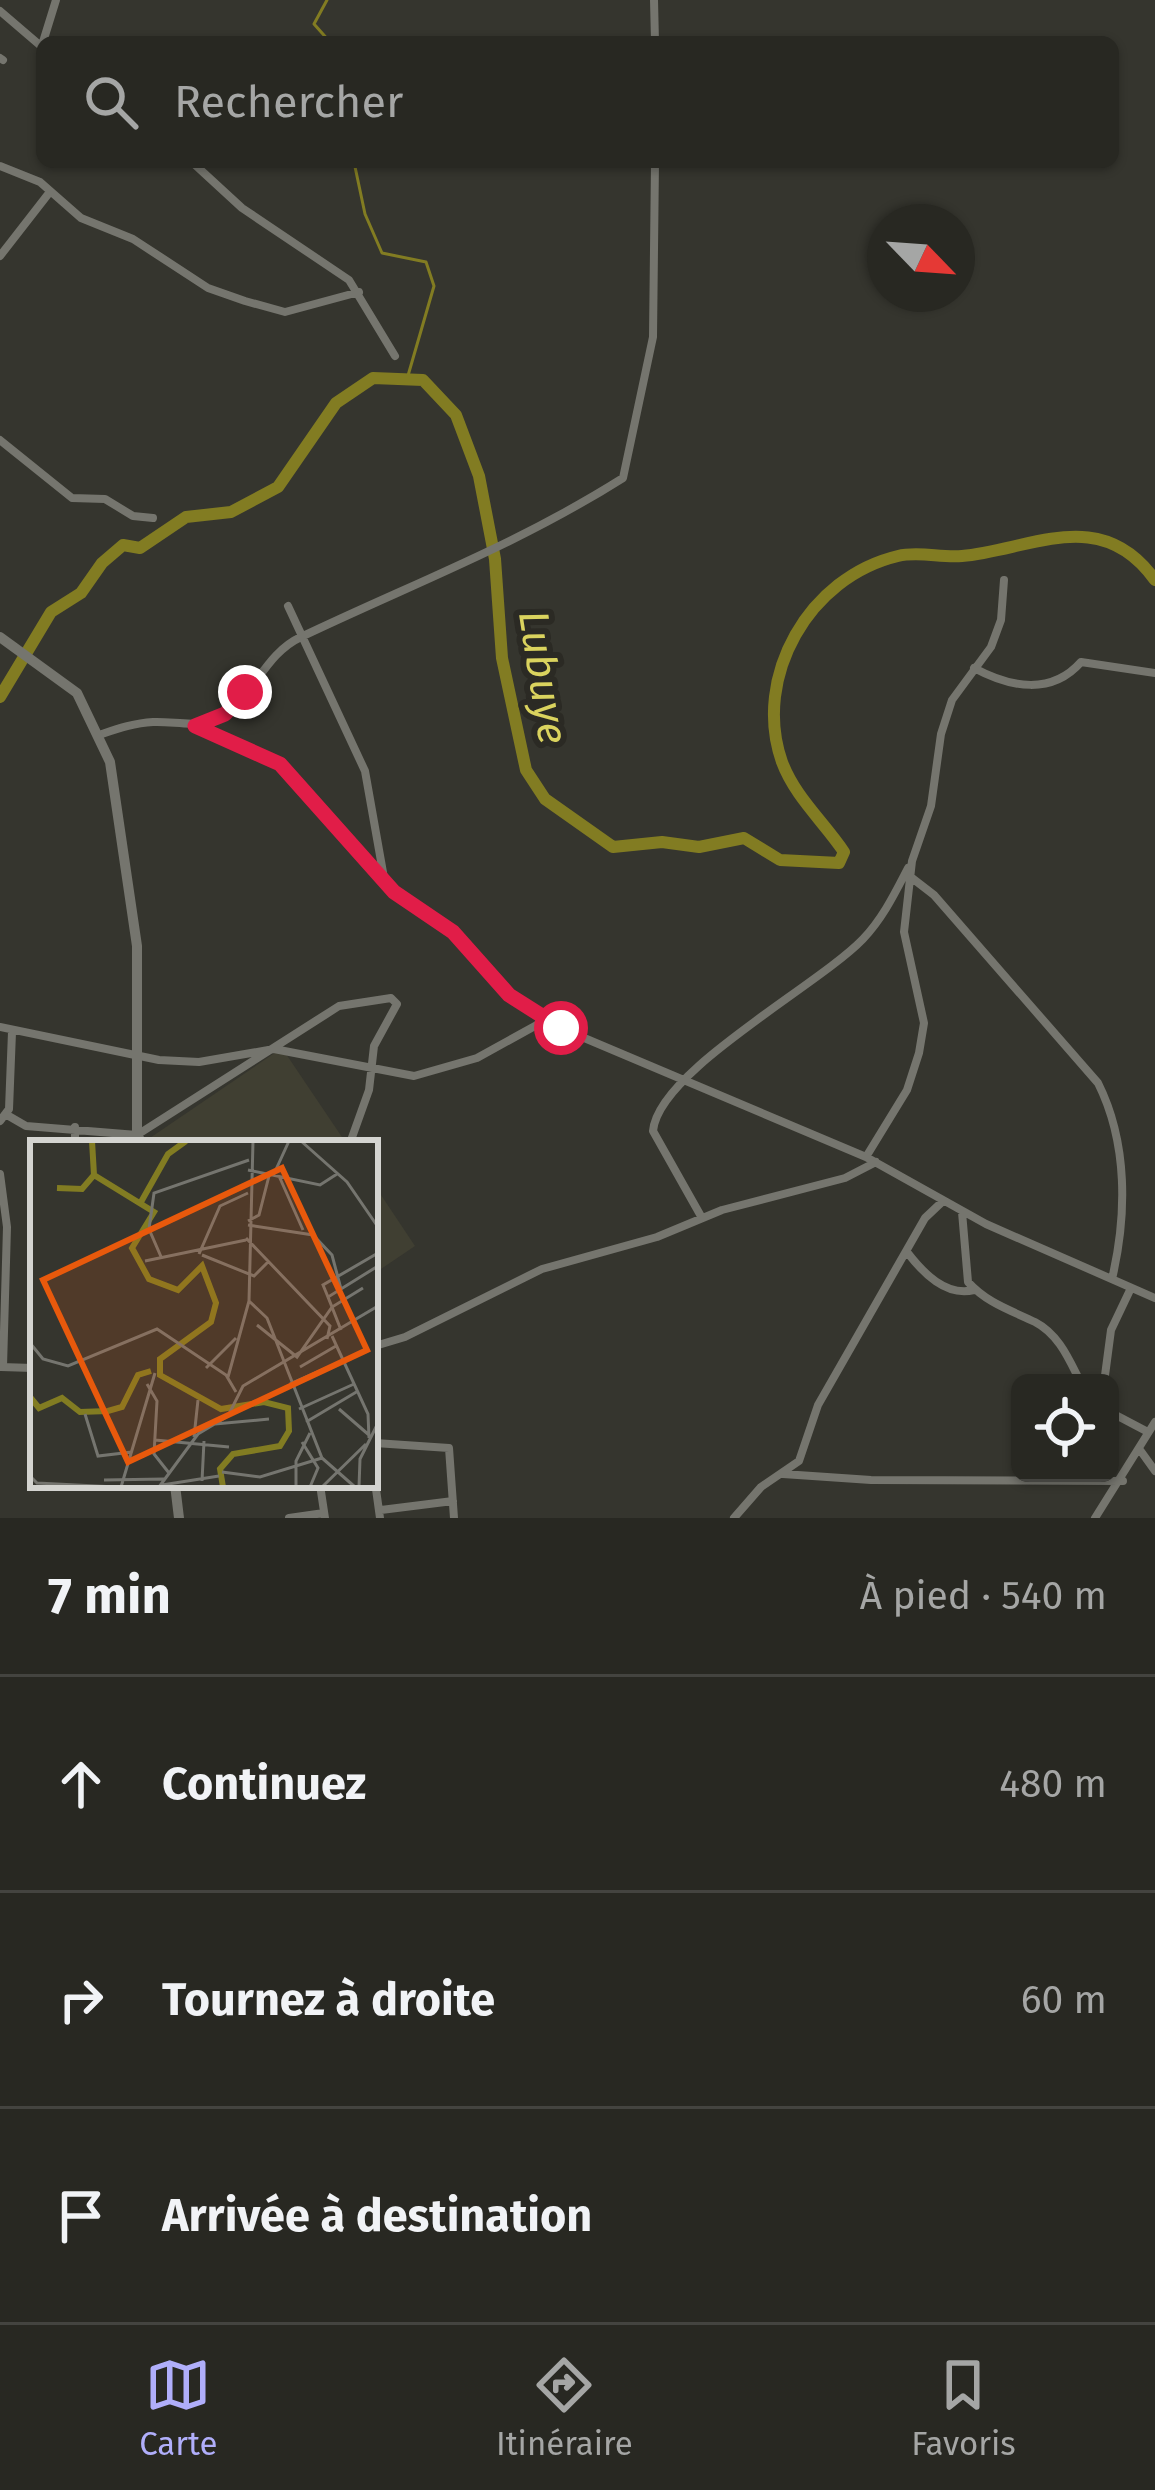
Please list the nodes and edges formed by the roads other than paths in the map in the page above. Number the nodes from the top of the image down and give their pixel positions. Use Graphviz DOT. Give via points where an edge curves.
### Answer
graph roads {
  1 [pos="56,0"];
  2 [pos="654,0"];
  3 [pos="0,10"];
  4 [pos="45,36"];
  5 [pos="656,36"];
  6 [pos="36,40"];
  7 [pos="0,166"];
  8 [pos="199,168"];
  9 [pos="655,168"];
  10 [pos="49,193"];
  11 [pos="0,256"];
  12 [pos="359,292"];
  13 [pos="395,356"];
  14 [pos="0,440"];
  15 [pos="153,518"];
  16 [pos="1004,580"];
  17 [pos="288,606"];
  18 [pos="0,622"];
  19 [pos="0,637"];
  20 [pos="300,637"];
  21 [pos="14,649"];
  22 [pos="974,668"];
  23 [pos="1155,673"];
  24 [pos="195,726"];
  25 [pos="99,735"];
  26 [pos="912,861"];
  27 [pos="911,877"];
  28 [pos="384,878"];
  29 [pos="544,1021"];
  30 [pos="0,1027"];
  31 [pos="11,1032"];
  32 [pos="274,1049"];
  33 [pos="136,1055"];
  34 [pos="369,1067"];
  35 [pos="684,1077"];
  36 [pos="3,1118"];
  37 [pos="75,1127"];
  38 [pos="75,1140"];
  39 [pos="139,1140"];
  40 [pos="351,1140"];
  41 [pos="866,1157"];
  42 [pos="876,1162"];
  43 [pos="0,1174"];
  44 [pos="943,1201"];
  45 [pos="962,1211"];
  46 [pos="702,1217"];
  47 [pos="4,1231"];
  48 [pos="907,1252"];
  49 [pos="1112,1279"];
  50 [pos="1131,1288"];
  51 [pos="975,1290"];
  52 [pos="1155,1298"];
  53 [pos="378,1345"];
  54 [pos="2,1367"];
  55 [pos="1079,1374"];
  56 [pos="1105,1374"];
  57 [pos="1119,1417"];
  58 [pos="1155,1422"];
  59 [pos="1148,1432"];
  60 [pos="378,1443"];
  61 [pos="1140,1450"];
  62 [pos="1155,1472"];
  63 [pos="783,1474"];
  64 [pos="1123,1481"];
  65 [pos="175,1488"];
  66 [pos="453,1501"];
  67 [pos="381,1514"];
  68 [pos="325,1515"];
  69 [pos="179,1518"];
  70 [pos="289,1518"];
  71 [pos="454,1518"];
  72 [pos="734,1518"];
  73 [pos="1095,1518"];
  1 -- 4 [label="street"];
  2 -- 5 [label="street"];
  3 -- 6 [label="street"];
  7 -- 10 [label="street"];
  8 -- 12 [label="street"];
  9 -- 20 [label="street" via="653,337 623,478 504,548"];
  10 -- 11 [label="street"];
  10 -- 12 [label="street" via="208,287 279,312"];
  12 -- 13 [label="street"];
  14 -- 15 [label="street" via="72,499 105,499"];
  16 -- 22 [label="street" via="1001,620"];
  17 -- 20 [label="street"];
  18 -- 21 [label="street"];
  19 -- 21 [label="street"];
  20 -- 24 [label="street" via="269,659 236,705"];
  20 -- 28 [label="street" via="364,771"];
  21 -- 25 [label="street" via="77,693"];
  22 -- 23 [label="street" via="1036,685 1062,681 1082,662"];
  22 -- 26 [label="street" via="946,717 936,788"];
  24 -- 25 [label="street" via="156,722"];
  24 -- 28 [label="street" via="280,764"];
  25 -- 33 [label="street" via="116,783 134,908"];
  26 -- 27 [label="street"];
  26 -- 35 [label="street" via="862,940"];
  27 -- 41 [label="street" via="904,932 924,1023 920,1053"];
  27 -- 49 [label="street" via="1103,1094 1123,1194"];
  28 -- 29 [label="street"];
  29 -- 34 [label="street" via="443,1070 414,1076"];
  29 -- 35 [label="street"];
  30 -- 31 [label="street"];
  31 -- 33 [label="street"];
  31 -- 36 [label="street"];
  32 -- 33 [label="street" via="199,1062"];
  32 -- 34 [label="street"];
  32 -- 34 [label="street" via="339,1006 391,998 397,1004"];
  32 -- 39 [label="street"];
  33 -- 39 [label="street"];
  34 -- 40 [label="street" via="370,1090"];
  35 -- 41 [label="street"];
  35 -- 46 [label="street" via="653,1132"];
  36 -- 37 [label="street"];
  37 -- 38 [label="street"];
  37 -- 39 [label="street"];
  41 -- 42 [label="street"];
  42 -- 44 [label="street"];
  42 -- 46 [label="street"];
  43 -- 47 [label="street"];
  44 -- 45 [label="street"];
  44 -- 48 [label="street"];
  45 -- 49 [label="street"];
  45 -- 51 [label="street" via="964,1276"];
  46 -- 53 [label="street" via="513,1280"];
  47 -- 54 [label="street"];
  48 -- 51 [label="street" via="948,1289"];
  48 -- 63 [label="street" via="818,1405 803,1454"];
  49 -- 50 [label="street"];
  50 -- 52 [label="street"];
  50 -- 56 [label="street" via="1111,1330"];
  51 -- 55 [label="street" via="1040,1325"];
  57 -- 59 [label="street"];
  58 -- 59 [label="street"];
  59 -- 61 [label="street"];
  60 -- 66 [label="street" via="449,1448"];
  61 -- 62 [label="street"];
  61 -- 64 [label="street"];
  63 -- 64 [label="street"];
  63 -- 72 [label="street"];
  64 -- 73 [label="street"];
  65 -- 69 [label="street"];
  66 -- 67 [label="street"];
  66 -- 71 [label="street"];
  68 -- 70 [label="street"];
}
